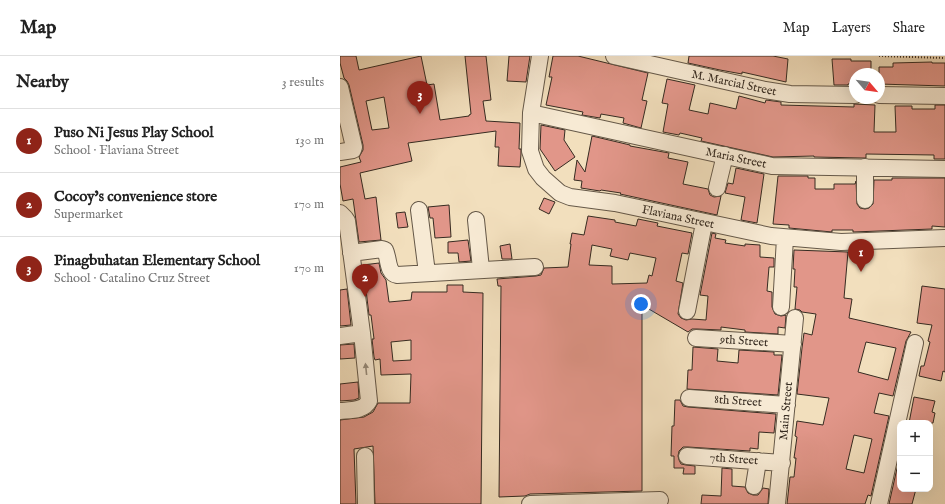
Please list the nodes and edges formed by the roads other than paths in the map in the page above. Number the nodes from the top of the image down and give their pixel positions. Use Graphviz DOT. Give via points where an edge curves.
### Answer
graph roads {
  1 [pos="540,56"];
  2 [pos="614,56"];
  3 [pos="340,87"];
  4 [pos="849,95"];
  5 [pos="885,95"];
  6 [pos="945,96"];
  7 [pos="531,112"];
  8 [pos="340,152"];
  9 [pos="725,155"];
  10 [pos="865,167"];
  11 [pos="945,169"];
  12 [pos="717,188"];
  13 [pos="865,200"];
  14 [pos="419,210"];
  15 [pos="340,213"];
  16 [pos="476,220"];
  17 [pos="704,223"];
  18 [pos="785,238"];
  19 [pos="945,238"];
  20 [pos="351,253"];
  21 [pos="534,267"];
  22 [pos="481,269"];
  23 [pos="427,273"];
  24 [pos="781,307"];
  25 [pos="687,311"];
  26 [pos="795,318"];
  27 [pos="362,333"];
  28 [pos="340,336"];
  29 [pos="696,338"];
  30 [pos="915,343"];
  31 [pos="793,344"];
  32 [pos="689,398"];
  33 [pos="787,405"];
  34 [pos="340,411"];
  35 [pos="365,456"];
  36 [pos="687,456"];
  37 [pos="758,461"];
  38 [pos="782,463"];
  39 [pos="754,486"];
  40 [pos="660,500"];
  41 [pos="366,504"];
  42 [pos="530,504"];
  43 [pos="777,504"];
  44 [pos="879,504"];
  1 -- 7 [label="street, Flaviana Street"];
  2 -- 4 [label="street, M. Marcial Street" via="765,90 790,94"];
  3 -- 8 [label="street" via="354,147 353,150"];
  5 -- 6 [label="street"];
  7 -- 9 [label="street, Maria Street"];
  7 -- 17 [label="street, Flaviana Street" via="532,160 542,178 560,193"];
  9 -- 10 [label="street, Maria Street" via="772,166"];
  9 -- 12 [label="street"];
  10 -- 11 [label="street, Maria Street"];
  10 -- 13 [label="street"];
  14 -- 23 [label="street"];
  15 -- 20 [label="street" via="347,221"];
  16 -- 22 [label="street"];
  17 -- 18 [label="street, Flaviana Street"];
  17 -- 25 [label="street"];
  18 -- 19 [label="street, Flaviana Street" via="841,242"];
  18 -- 24 [label="street"];
  20 -- 23 [label="street" via="383,250 386,251 393,274"];
  20 -- 27 [label="street"];
  21 -- 22 [label="street"];
  22 -- 23 [label="street"];
  26 -- 31 [label="street, Main Street"];
  27 -- 28 [label="street"];
  34 -- 27 [label="street, one-way" via="360,409 369,401"];
  29 -- 31 [label="street, 9th Street"];
  30 -- 44 [label="street"];
  31 -- 33 [label="street, Main Street"];
  32 -- 33 [label="street, 8th Street"];
  33 -- 38 [label="street, Main Street"];
  35 -- 41 [label="street"];
  36 -- 37 [label="street, 7th Street"];
  37 -- 38 [label="street, 7th Street"];
  37 -- 39 [label="street"];
  38 -- 43 [label="street, Main Street"];
  40 -- 42 [label="street"];
}
